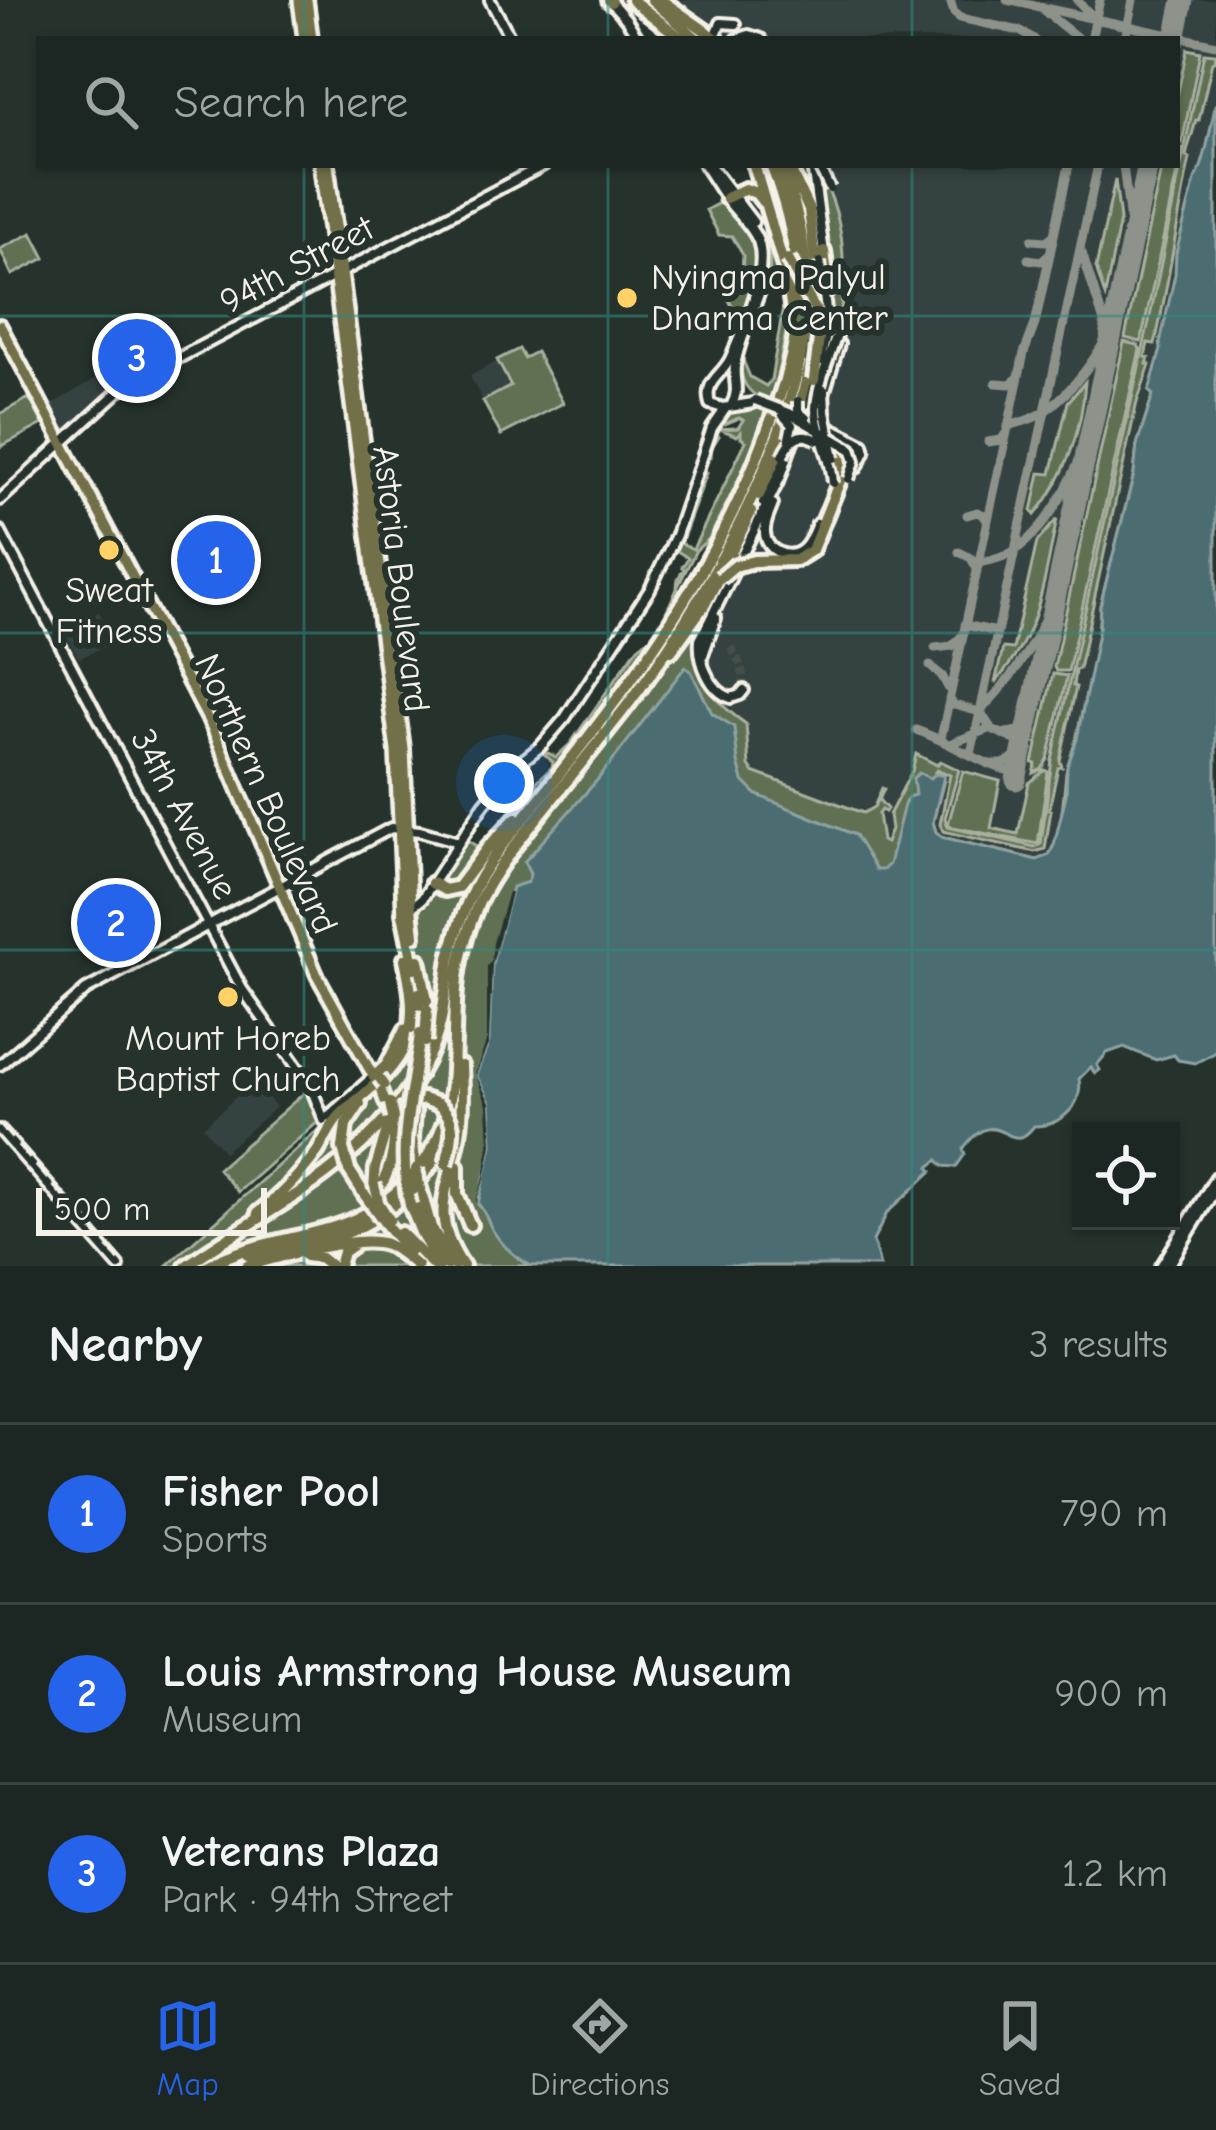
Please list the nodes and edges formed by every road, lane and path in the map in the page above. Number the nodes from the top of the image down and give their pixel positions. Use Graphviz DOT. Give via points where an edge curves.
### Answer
graph roads {
  1 [pos="303,0"];
  2 [pos="493,0"];
  3 [pos="632,0"];
  4 [pos="610,1"];
  5 [pos="659,1"];
  6 [pos="718,18"];
  7 [pos="736,24"];
  8 [pos="308,36"];
  9 [pos="511,36"];
  10 [pos="637,36"];
  11 [pos="678,36"];
  12 [pos="694,36"];
  13 [pos="714,36"];
  14 [pos="716,36"];
  15 [pos="716,36"];
  16 [pos="324,168"];
  17 [pos="538,168"];
  18 [pos="709,168"];
  19 [pos="758,168"];
  20 [pos="758,168"];
  21 [pos="772,168"];
  22 [pos="785,168"];
  23 [pos="786,168"];
  24 [pos="813,168"];
  25 [pos="815,168"];
  26 [pos="830,189"];
  27 [pos="731,199"];
  28 [pos="771,224"];
  29 [pos="822,256"];
  30 [pos="338,273"];
  31 [pos="820,298"];
  32 [pos="0,325"];
  33 [pos="840,326"];
  34 [pos="839,344"];
  35 [pos="719,374"];
  36 [pos="786,374"];
  37 [pos="737,382"];
  38 [pos="819,382"];
  39 [pos="800,392"];
  40 [pos="754,402"];
  41 [pos="710,404"];
  42 [pos="728,407"];
  43 [pos="778,409"];
  44 [pos="799,418"];
  45 [pos="789,438"];
  46 [pos="826,442"];
  47 [pos="62,443"];
  48 [pos="852,448"];
  49 [pos="787,454"];
  50 [pos="832,483"];
  51 [pos="742,493"];
  52 [pos="0,500"];
  53 [pos="818,523"];
  54 [pos="0,527"];
  55 [pos="747,536"];
  56 [pos="708,545"];
  57 [pos="665,557"];
  58 [pos="774,561"];
  59 [pos="724,584"];
  60 [pos="680,599"];
  61 [pos="670,626"];
  62 [pos="703,658"];
  63 [pos="642,686"];
  64 [pos="744,690"];
  65 [pos="624,723"];
  66 [pos="599,753"];
  67 [pos="573,773"];
  68 [pos="549,787"];
  69 [pos="403,828"];
  70 [pos="460,842"];
  71 [pos="432,883"];
  72 [pos="280,887"];
  73 [pos="407,910"];
  74 [pos="471,923"];
  75 [pos="210,924"];
  76 [pos="405,959"];
  77 [pos="449,964"];
  78 [pos="100,973"];
  79 [pos="86,990"];
  80 [pos="460,1037"];
  81 [pos="0,1065"];
  82 [pos="378,1080"];
  83 [pos="366,1093"];
  84 [pos="462,1097"];
  85 [pos="340,1106"];
  86 [pos="395,1113"];
  87 [pos="321,1129"];
  88 [pos="0,1130"];
  89 [pos="343,1148"];
  90 [pos="314,1156"];
  91 [pos="1216,1177"];
  92 [pos="415,1180"];
  93 [pos="1216,1188"];
  94 [pos="1213,1199"];
  95 [pos="406,1202"];
  96 [pos="422,1220"];
  97 [pos="391,1224"];
  98 [pos="470,1225"];
  99 [pos="315,1234"];
  100 [pos="364,1241"];
  101 [pos="311,1251"];
  102 [pos="273,1259"];
  103 [pos="190,1263"];
  104 [pos="443,1263"];
  105 [pos="119,1266"];
  106 [pos="207,1266"];
  107 [pos="220,1266"];
  108 [pos="248,1266"];
  109 [pos="332,1266"];
  110 [pos="1165,1266"];
  1 -- 8 [label="main road"];
  2 -- 9 [label="street"];
  3 -- 11 [label="highway"];
  4 -- 10 [label="street"];
  5 -- 12 [label="highway"];
  5 -- 13 [label="highway"];
  6 -- 14 [label="street"];
  7 -- 15 [label="street" via="719,24"];
  16 -- 30 [label="main road, Astoria Boulevard"];
  17 -- 30 [label="street, 94th Street"];
  18 -- 27 [label="street"];
  19 -- 28 [label="highway"];
  20 -- 38 [label="highway, bridge" via="788,259 821,321"];
  21 -- 36 [label="highway" via="796,266"];
  22 -- 63 [label="highway" via="807,282 795,377 735,529"];
  23 -- 31 [label="highway" via="809,210"];
  24 -- 29 [label="street"];
  25 -- 26 [label="street, bridge"];
  27 -- 28 [label="highway" via="752,191"];
  27 -- 35 [label="street" via="753,231 761,263"];
  27 -- 37 [label="street" via="760,233 766,266 736,361"];
  28 -- 36 [label="highway" via="790,296"];
  29 -- 31 [label="street"];
  29 -- 38 [label="street, bridge" via="828,330"];
  29 -- 55 [label="highway" via="827,286 806,388"];
  30 -- 47 [label="street, 94th Street" via="122,388"];
  30 -- 69 [label="main road, Astoria Boulevard" via="404,749"];
  31 -- 39 [label="street"];
  32 -- 47 [label="main road, Northern Boulevard"];
  33 -- 50 [label="street, bridge" via="816,405"];
  34 -- 48 [label="street, bridge" via="820,406 825,424 863,444 857,468 860,455"];
  35 -- 37 [label="street"];
  35 -- 41 [label="street" via="707,390"];
  36 -- 51 [label="highway"];
  37 -- 40 [label="street"];
  37 -- 42 [label="street"];
  38 -- 49 [label="street"];
  38 -- 50 [label="street, bridge"];
  39 -- 44 [label="street, bridge"];
  39 -- 48 [label="street, bridge" via="800,413"];
  40 -- 42 [label="street"];
  40 -- 43 [label="street, bridge"];
  40 -- 45 [label="street, bridge" via="789,418"];
  41 -- 42 [label="street"];
  41 -- 57 [label="street"];
  42 -- 57 [label="street" via="712,428"];
  43 -- 44 [label="street, bridge"];
  43 -- 46 [label="street, bridge"];
  44 -- 46 [label="street, bridge" via="853,451 855,464 849,479 850,460"];
  45 -- 46 [label="street, bridge" via="803,429"];
  45 -- 49 [label="street, bridge"];
  46 -- 48 [label="street"];
  46 -- 49 [label="street, bridge" via="800,435"];
  46 -- 58 [label="highway, bridge" via="843,476 814,546 800,559"];
  47 -- 52 [label="street, 94th Street"];
  47 -- 72 [label="main road, Northern Boulevard" via="212,727"];
  49 -- 53 [label="street" via="765,536 790,555 805,548"];
  49 -- 55 [label="street"];
  49 -- 55 [label="street"];
  50 -- 53 [label="street"];
  51 -- 56 [label="highway"];
  51 -- 61 [label="highway"];
  53 -- 58 [label="highway" via="805,552"];
  54 -- 75 [label="street, 34th Avenue"];
  55 -- 59 [label="highway"];
  57 -- 70 [label="street" via="565,718 484,804"];
  58 -- 59 [label="highway, bridge" via="736,564"];
  59 -- 62 [label="street"];
  59 -- 63 [label="highway, bridge"];
  59 -- 64 [label="street" via="699,644 701,663 724,697"];
  60 -- 61 [label="highway"];
  61 -- 68 [label="highway"];
  63 -- 65 [label="highway"];
  63 -- 67 [label="highway"];
  66 -- 67 [label="highway"];
  67 -- 74 [label="highway" via="501,864"];
  68 -- 71 [label="highway" via="458,887"];
  68 -- 77 [label="highway" via="480,877"];
  69 -- 70 [label="street"];
  69 -- 72 [label="street"];
  69 -- 73 [label="main road, Astoria Boulevard"];
  70 -- 71 [label="street"];
  71 -- 73 [label="street"];
  72 -- 75 [label="street"];
  72 -- 82 [label="main road, Northern Boulevard" via="317,975"];
  73 -- 76 [label="main road, Astoria Boulevard"];
  73 -- 86 [label="highway, bridge" via="427,1010 420,1072"];
  73 -- 95 [label="highway, bridge" via="420,1034 404,1138"];
  74 -- 80 [label="highway"];
  74 -- 99 [label="highway" via="456,987 452,1096 438,1139 386,1201"];
  75 -- 79 [label="street"];
  75 -- 85 [label="street, 34th Avenue" via="327,1106"];
  75 -- 87 [label="street, 34th Avenue" via="244,992 312,1089"];
  76 -- 82 [label="main road, Astoria Boulevard" via="403,1036"];
  76 -- 83 [label="highway" via="410,1034 396,1065"];
  77 -- 86 [label="highway" via="430,1055"];
  77 -- 89 [label="highway" via="426,1035 355,1109"];
  78 -- 79 [label="street"];
  79 -- 81 [label="street"];
  80 -- 84 [label="highway"];
  80 -- 95 [label="highway" via="449,1130"];
  82 -- 85 [label="street"];
  82 -- 86 [label="highway"];
  83 -- 89 [label="highway" via="347,1116"];
  83 -- 90 [label="highway"];
  84 -- 98 [label="highway" via="456,1186"];
  84 -- 104 [label="highway" via="443,1201"];
  85 -- 87 [label="highway"];
  86 -- 92 [label="highway" via="412,1133"];
  86 -- 97 [label="main road, bridge" via="374,1184"];
  86 -- 99 [label="highway" via="393,1156 380,1188 353,1217"];
  86 -- 103 [label="highway" via="304,1192"];
  86 -- 104 [label="highway, bridge" via="425,1100 438,1104 453,1127 438,1210"];
  87 -- 90 [label="highway"];
  88 -- 105 [label="street"];
  89 -- 97 [label="highway, bridge" via="349,1170"];
  90 -- 103 [label="highway" via="272,1202"];
  91 -- 110 [label="street"];
  92 -- 96 [label="highway"];
  92 -- 104 [label="highway"];
  93 -- 94 [label="street"];
  94 -- 110 [label="street"];
  95 -- 101 [label="highway"];
  95 -- 104 [label="highway"];
  95 -- 107 [label="highway" via="322,1241"];
  96 -- 104 [label="main road"];
  97 -- 104 [label="highway"];
  99 -- 106 [label="highway"];
  100 -- 101 [label="highway"];
  100 -- 104 [label="highway"];
  100 -- 109 [label="highway"];
  101 -- 102 [label="highway"];
  102 -- 108 [label="highway"];
  102 -- 109 [label="highway" via="310,1256"];
}
